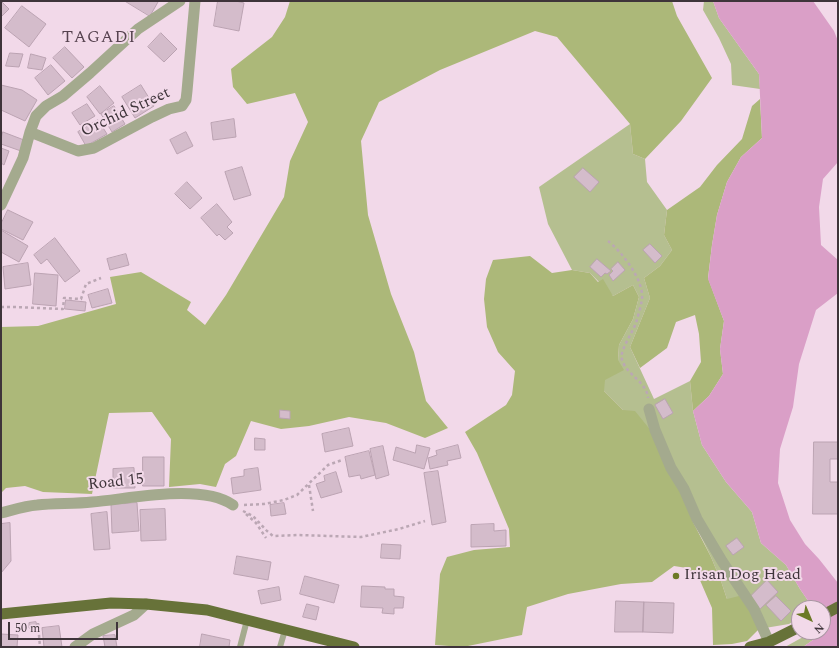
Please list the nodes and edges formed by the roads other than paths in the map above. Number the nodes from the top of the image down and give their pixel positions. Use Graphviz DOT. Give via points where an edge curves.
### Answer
graph roads {
  1 [pos="180,1"];
  2 [pos="195,1"];
  3 [pos="30,132"];
  4 [pos="1,205"];
  5 [pos="649,409"];
  6 [pos="233,505"];
  7 [pos="1,513"];
  8 [pos="146,604"];
  9 [pos="1,614"];
  10 [pos="247,620"];
  11 [pos="286,630"];
  12 [pos="791,631"];
  13 [pos="769,642"];
  14 [pos="75,647"];
  15 [pos="240,647"];
  16 [pos="280,647"];
  17 [pos="354,647"];
  18 [pos="750,647"];
  1 -- 3 [label="street" via="138,29 63,96 46,106 36,116"];
  2 -- 3 [label="street, Orchid Street" via="186,100 182,106 152,117 94,148 78,151"];
  3 -- 4 [label="street" via="23,158"];
  5 -- 13 [label="street" via="657,436 697,519 754,609"];
  6 -- 7 [label="street, Road 15" via="217,496 193,493 36,505"];
  8 -- 9 [label="highway" via="111,602"];
  8 -- 10 [label="highway" via="207,610"];
  8 -- 14 [label="street" via="134,615 93,634"];
  10 -- 11 [label="highway"];
  10 -- 15 [label="lane"];
  11 -- 16 [label="lane"];
  11 -- 17 [label="highway"];
  12 -- 13 [label="highway"];
  13 -- 18 [label="highway"];
}
